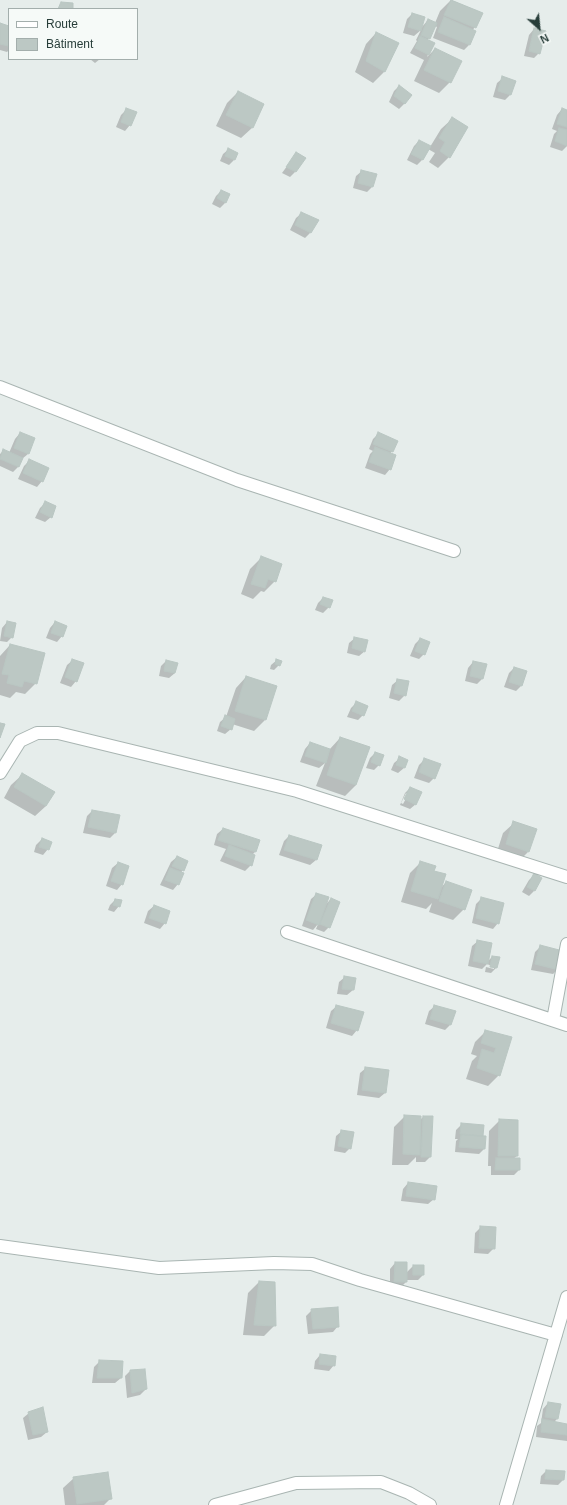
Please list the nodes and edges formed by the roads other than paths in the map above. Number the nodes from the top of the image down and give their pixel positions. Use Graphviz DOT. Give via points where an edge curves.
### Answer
graph roads {
  1 [pos="0,388"];
  2 [pos="454,551"];
  3 [pos="0,773"];
  4 [pos="567,878"];
  5 [pos="287,932"];
  6 [pos="567,944"];
  7 [pos="553,1020"];
  8 [pos="567,1024"];
  9 [pos="0,1246"];
  10 [pos="567,1297"];
  11 [pos="556,1335"];
  12 [pos="215,1505"];
  13 [pos="430,1505"];
  14 [pos="506,1505"];
  1 -- 2 [label="street" via="237,480"];
  3 -- 4 [label="street" via="20,741 37,733 58,734 297,791"];
  5 -- 7 [label="street"];
  6 -- 7 [label="street"];
  7 -- 8 [label="street"];
  9 -- 11 [label="street" via="159,1268 312,1264"];
  10 -- 11 [label="street"];
  11 -- 14 [label="street"];
  12 -- 13 [label="street" via="296,1483 381,1482"];
}
